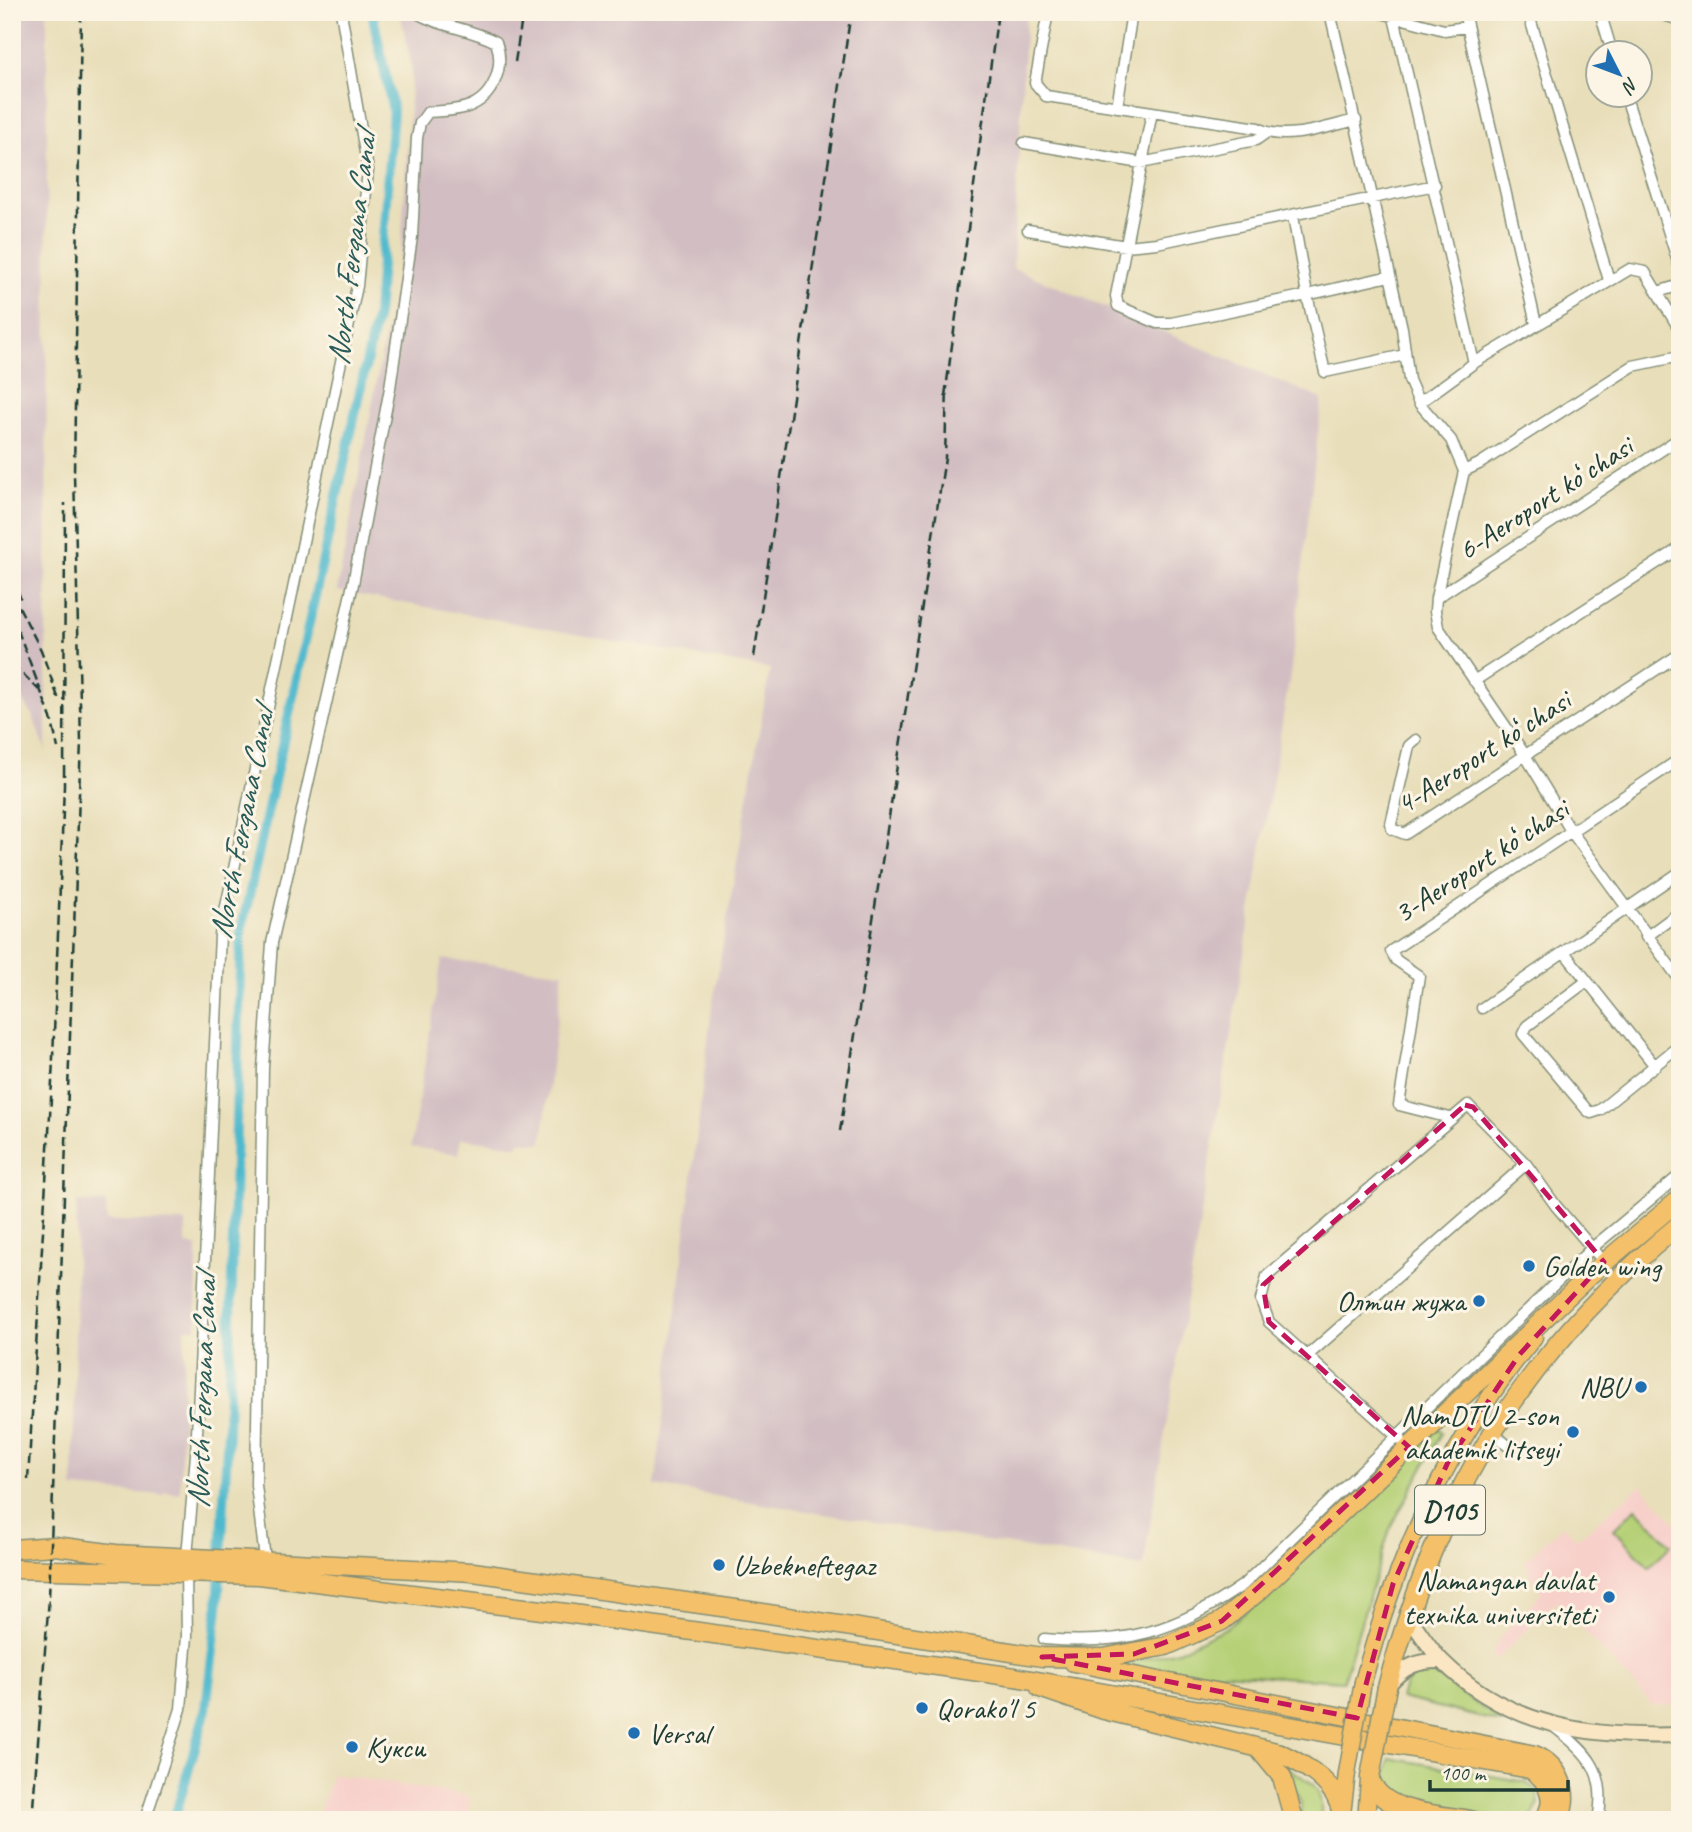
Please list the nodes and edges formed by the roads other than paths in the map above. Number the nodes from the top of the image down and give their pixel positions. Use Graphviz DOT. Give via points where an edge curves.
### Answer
graph roads {
  1 [pos="341,12"];
  2 [pos="415,12"];
  3 [pos="1048,12"];
  4 [pos="1132,12"];
  5 [pos="1330,12"];
  6 [pos="1378,12"];
  7 [pos="1464,12"];
  8 [pos="1528,12"];
  9 [pos="1600,12"];
  10 [pos="1654,12"];
  11 [pos="1394,17"];
  12 [pos="1679,22"];
  13 [pos="1467,27"];
  14 [pos="1608,38"];
  15 [pos="1117,107"];
  16 [pos="1629,108"];
  17 [pos="1152,112"];
  18 [pos="1356,120"];
  19 [pos="1266,133"];
  20 [pos="1024,143"];
  21 [pos="1141,163"];
  22 [pos="1435,185"];
  23 [pos="1373,200"];
  24 [pos="1293,216"];
  25 [pos="1028,230"];
  26 [pos="1126,246"];
  27 [pos="1680,268"];
  28 [pos="1390,276"];
  29 [pos="1609,279"];
  30 [pos="1680,285"];
  31 [pos="1658,292"];
  32 [pos="1307,295"];
  33 [pos="1536,324"];
  34 [pos="1680,330"];
  35 [pos="1405,355"];
  36 [pos="1680,356"];
  37 [pos="1474,363"];
  38 [pos="1419,403"];
  39 [pos="1680,438"];
  40 [pos="1464,471"];
  41 [pos="1680,548"];
  42 [pos="1436,598"];
  43 [pos="1680,654"];
  44 [pos="1474,681"];
  45 [pos="1416,740"];
  46 [pos="1525,755"];
  47 [pos="1680,759"];
  48 [pos="1571,831"];
  49 [pos="1680,872"];
  50 [pos="1625,908"];
  51 [pos="1680,912"];
  52 [pos="1646,937"];
  53 [pos="1564,952"];
  54 [pos="1680,980"];
  55 [pos="1587,981"];
  56 [pos="1482,1008"];
  57 [pos="1680,1045"];
  58 [pos="1655,1066"];
  59 [pos="1450,1118"];
  60 [pos="1526,1164"];
  61 [pos="1680,1175"];
  62 [pos="1680,1199"];
  63 [pos="1680,1224"];
  64 [pos="1592,1248"];
  65 [pos="1598,1267"];
  66 [pos="1307,1356"];
  67 [pos="1492,1432"];
  68 [pos="1403,1442"];
  69 [pos="1508,1446"];
  70 [pos="12,1549"];
  71 [pos="189,1564"];
  72 [pos="262,1564"];
  73 [pos="16,1571"];
  74 [pos="1407,1614"];
  75 [pos="1044,1639"];
  76 [pos="1042,1657"];
  77 [pos="1442,1661"];
  78 [pos="1014,1677"];
  79 [pos="1387,1687"];
  80 [pos="1553,1725"];
  81 [pos="1680,1735"];
  82 [pos="1256,1745"];
  83 [pos="1369,1778"];
  84 [pos="1342,1817"];
  85 [pos="145,1820"];
  86 [pos="1294,1820"];
  87 [pos="1366,1820"];
  88 [pos="1470,1820"];
  89 [pos="1543,1820"];
  90 [pos="1560,1820"];
  91 [pos="1598,1820"];
  1 -- 71 [label="street" via="368,170 357,286 220,935"];
  2 -- 72 [label="street" via="478,32 496,42 501,55 497,76 477,103 428,112 417,138 412,237 390,388 354,584 272,943 264,1068 256,1485"];
  3 -- 15 [label="street" via="1037,88 1051,97"];
  4 -- 15 [label="street"];
  5 -- 18 [label="street"];
  6 -- 11 [label="street"];
  7 -- 13 [label="street"];
  8 -- 29 [label="street"];
  9 -- 14 [label="street"];
  10 -- 12 [label="street"];
  11 -- 13 [label="street" via="1444,30"];
  11 -- 22 [label="street"];
  13 -- 33 [label="street"];
  15 -- 17 [label="street"];
  16 -- 27 [label="street"];
  17 -- 19 [label="street"];
  17 -- 21 [label="street"];
  18 -- 19 [label="street"];
  18 -- 23 [label="street"];
  19 -- 21 [label="street" via="1256,140"];
  20 -- 21 [label="street"];
  21 -- 26 [label="street"];
  22 -- 23 [label="street"];
  22 -- 37 [label="street"];
  23 -- 24 [label="street"];
  23 -- 28 [label="street"];
  24 -- 26 [label="street"];
  24 -- 32 [label="street"];
  25 -- 26 [label="street"];
  26 -- 32 [label="street" via="1116,301 1124,310 1157,323"];
  28 -- 32 [label="street"];
  28 -- 35 [label="street"];
  29 -- 31 [label="street" via="1640,268"];
  29 -- 33 [label="street"];
  30 -- 31 [label="street"];
  31 -- 34 [label="street"];
  32 -- 35 [label="street" via="1325,372"];
  33 -- 37 [label="street"];
  35 -- 38 [label="street"];
  36 -- 40 [label="street" via="1633,366"];
  37 -- 38 [label="street"];
  38 -- 40 [label="street" via="1451,440"];
  39 -- 42 [label="street, 6-Aeroport koʻchasi"];
  40 -- 42 [label="street"];
  41 -- 44 [label="street"];
  42 -- 44 [label="street" via="1438,627"];
  43 -- 46 [label="street, 4-Aeroport koʻchasi"];
  44 -- 46 [label="street"];
  45 -- 46 [label="street, 4-Aeroport koʻchasi" via="1409,746 1391,824 1400,834"];
  46 -- 48 [label="street"];
  47 -- 48 [label="street, 3-Aeroport koʻchasi"];
  48 -- 50 [label="street"];
  48 -- 59 [label="street, 3-Aeroport koʻchasi" via="1391,951 1419,976 1399,1105"];
  49 -- 50 [label="street"];
  50 -- 52 [label="street"];
  50 -- 53 [label="street"];
  51 -- 52 [label="street"];
  52 -- 54 [label="street"];
  53 -- 55 [label="street"];
  53 -- 56 [label="street"];
  55 -- 58 [label="street"];
  55 -- 58 [label="street" via="1527,1026 1524,1037 1591,1113"];
  57 -- 58 [label="street"];
  59 -- 60 [label="street" via="1465,1105 1473,1107"];
  59 -- 66 [label="street" via="1267,1276 1264,1313"];
  60 -- 64 [label="street"];
  60 -- 66 [label="street"];
  61 -- 64 [label="street"];
  62 -- 65 [label="highway, D105"];
  63 -- 67 [label="highway, D105" via="1610,1284 1563,1333"];
  64 -- 65 [label="street"];
  64 -- 68 [label="street"];
  65 -- 68 [label="highway"];
  65 -- 84 [label="main road, D105, bridge" via="1505,1373 1448,1462 1407,1547 1363,1682"];
  66 -- 68 [label="street"];
  67 -- 69 [label="street"];
  67 -- 74 [label="highway, D105" via="1443,1524"];
  68 -- 75 [label="street" via="1244,1585 1209,1609 1136,1636 1081,1642"];
  68 -- 76 [label="highway" via="1261,1590 1222,1621 1166,1646 1135,1654"];
  70 -- 71 [label="highway" via="55,1546"];
  71 -- 72 [label="highway"];
  71 -- 73 [label="highway"];
  71 -- 85 [label="street" via="181,1709"];
  72 -- 76 [label="highway" via="473,1572"];
  72 -- 78 [label="highway" via="566,1614"];
  74 -- 77 [label="street"];
  74 -- 79 [label="highway, D105"];
  76 -- 90 [label="main road" via="1535,1754 1552,1765 1563,1783"];
  77 -- 79 [label="street" via="1406,1667"];
  77 -- 80 [label="street" via="1494,1701 1521,1716"];
  78 -- 82 [label="highway" via="1069,1700"];
  78 -- 89 [label="highway" via="1530,1769 1545,1782 1550,1795 1550,1808"];
  79 -- 83 [label="highway, D105, bridge"];
  80 -- 81 [label="street" via="1640,1737"];
  80 -- 91 [label="street" via="1579,1745 1593,1766 1601,1789"];
  82 -- 84 [label="highway" via="1310,1770 1331,1789"];
  82 -- 86 [label="highway" via="1282,1777"];
  83 -- 87 [label="main road, D105"];
  83 -- 88 [label="highway" via="1383,1797 1397,1805"];
}
